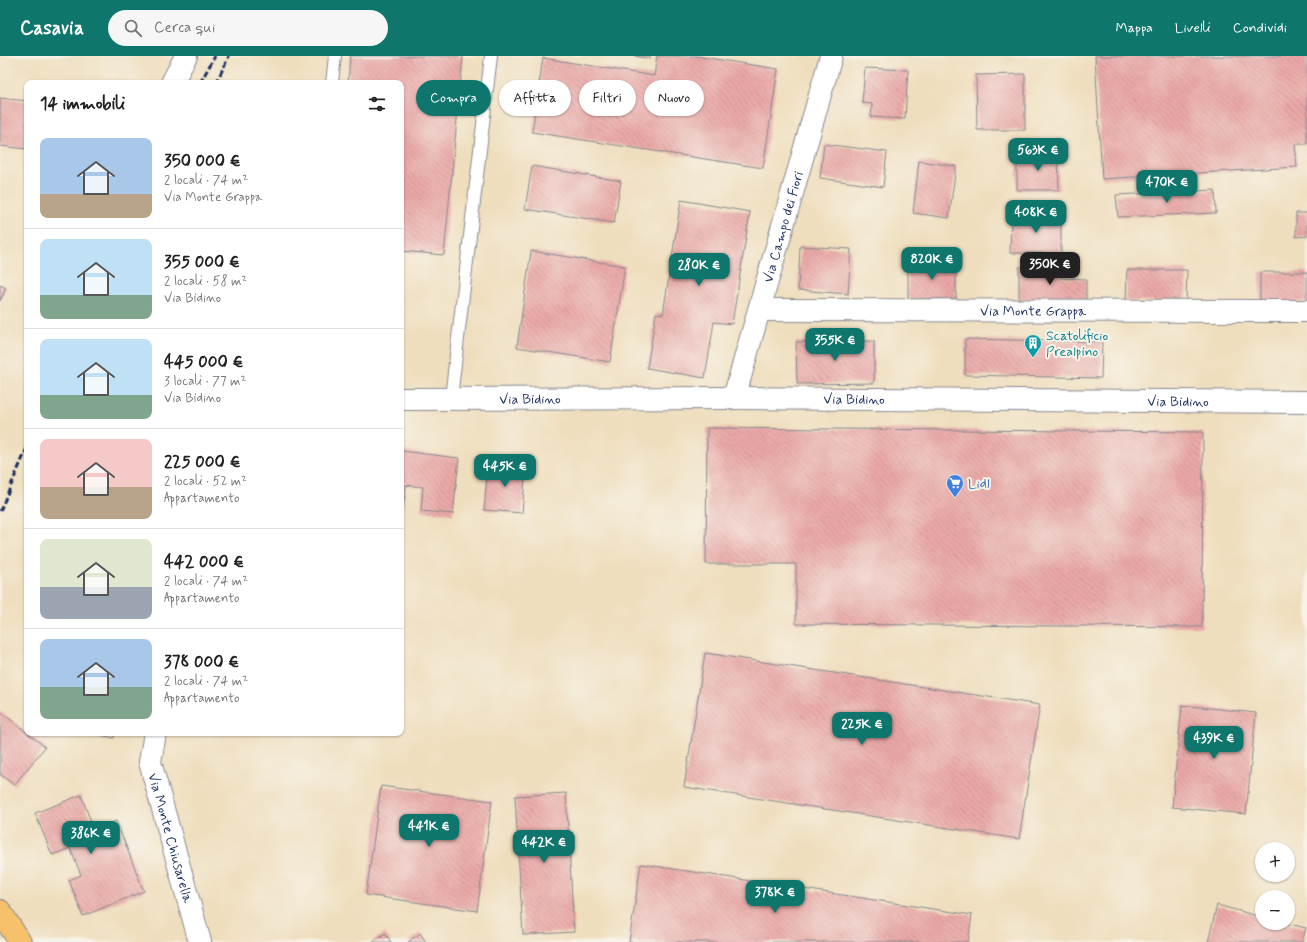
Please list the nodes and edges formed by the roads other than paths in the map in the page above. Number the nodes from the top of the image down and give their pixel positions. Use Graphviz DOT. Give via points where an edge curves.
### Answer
graph roads {
  1 [pos="186,56"];
  2 [pos="335,56"];
  3 [pos="491,56"];
  4 [pos="831,56"];
  5 [pos="174,80"];
  6 [pos="332,80"];
  7 [pos="759,310"];
  8 [pos="1307,311"];
  9 [pos="452,398"];
  10 [pos="734,398"];
  11 [pos="404,399"];
  12 [pos="1307,402"];
  13 [pos="154,736"];
  14 [pos="0,911"];
  15 [pos="20,942"];
  16 [pos="200,942"];
  1 -- 5 [label="street"];
  2 -- 6 [label="lane"];
  3 -- 9 [label="lane"];
  4 -- 7 [label="street, Via Campo dei Fiori"];
  7 -- 8 [label="street, Via Monte Grappa"];
  7 -- 10 [label="street, Via Campo dei Fiori"];
  9 -- 10 [label="street, Via Bidino"];
  9 -- 11 [label="street, Via Bidino"];
  10 -- 12 [label="street, Via Bidino"];
  13 -- 16 [label="street, Via Monte Chiusarella" via="150,762"];
  14 -- 15 [label="main road"];
}
